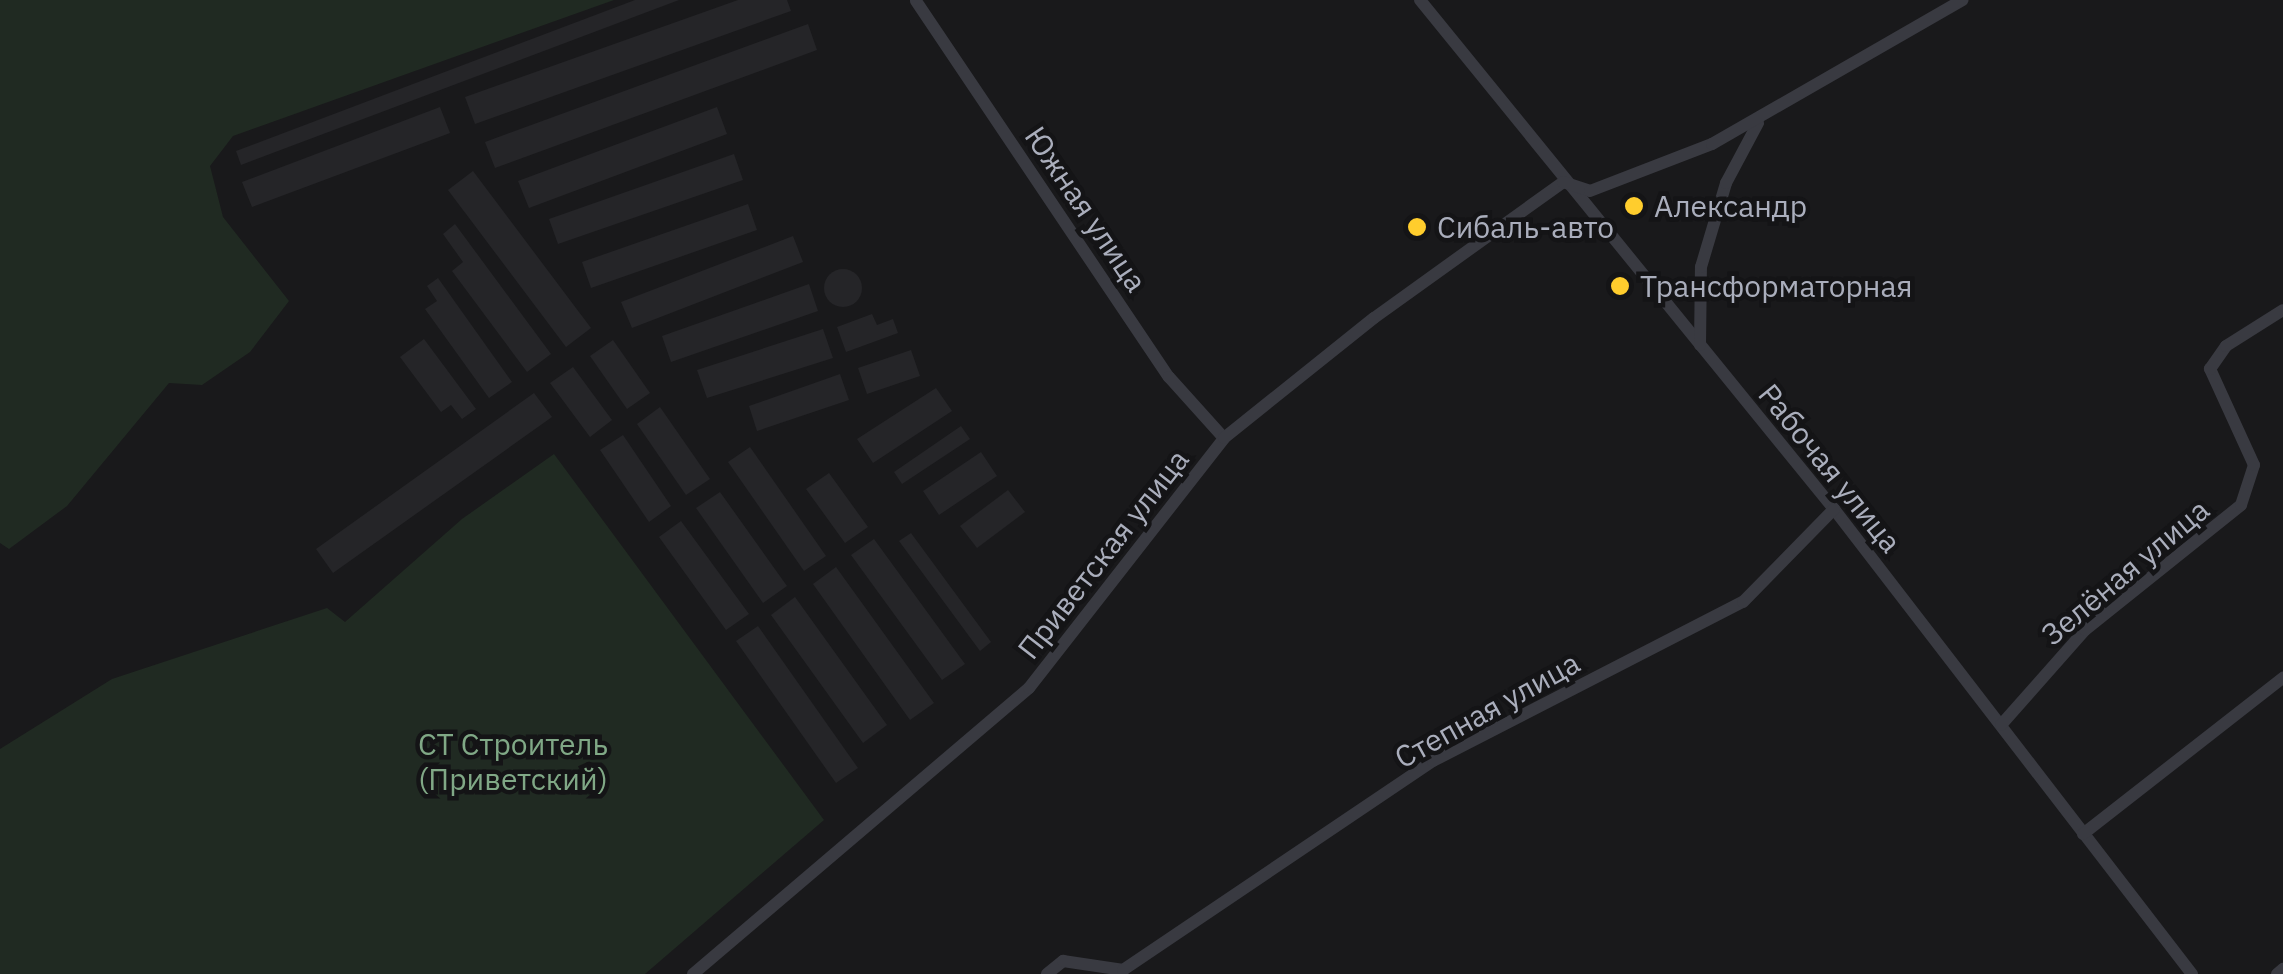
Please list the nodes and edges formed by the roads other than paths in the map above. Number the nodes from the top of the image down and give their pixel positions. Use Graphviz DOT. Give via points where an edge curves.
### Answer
graph roads {
  1 [pos="1420,0"];
  2 [pos="1962,0"];
  3 [pos="916,1"];
  4 [pos="1760,120"];
  5 [pos="1563,182"];
  6 [pos="2283,310"];
  7 [pos="1700,348"];
  8 [pos="1224,438"];
  9 [pos="1834,509"];
  10 [pos="2283,678"];
  11 [pos="2001,726"];
  12 [pos="2083,834"];
  13 [pos="2283,969"];
  14 [pos="693,974"];
  15 [pos="1047,974"];
  16 [pos="2192,974"];
  17 [pos="2277,974"];
  1 -- 5 [label="street, Рабочая улица"];
  2 -- 4 [label="street"];
  3 -- 8 [label="street, Южная улица" via="1169,377"];
  4 -- 5 [label="street" via="1590,192"];
  4 -- 7 [label="street" via="1726,183 1701,267"];
  5 -- 7 [label="street, Рабочая улица"];
  5 -- 8 [label="street, Приветская улица"];
  6 -- 11 [label="street, Зелёная улица" via="2226,346 2210,369 2254,466 2241,505 2086,630"];
  7 -- 9 [label="street, Рабочая улица"];
  8 -- 14 [label="street, Приветская улица" via="1028,688"];
  9 -- 11 [label="street, Рабочая улица"];
  9 -- 15 [label="street, Степная улица" via="1742,602 1433,762 1123,970 1063,961"];
  10 -- 12 [label="street"];
  11 -- 12 [label="street, Рабочая улица"];
  12 -- 16 [label="street, Рабочая улица"];
  13 -- 17 [label="street"];
}
